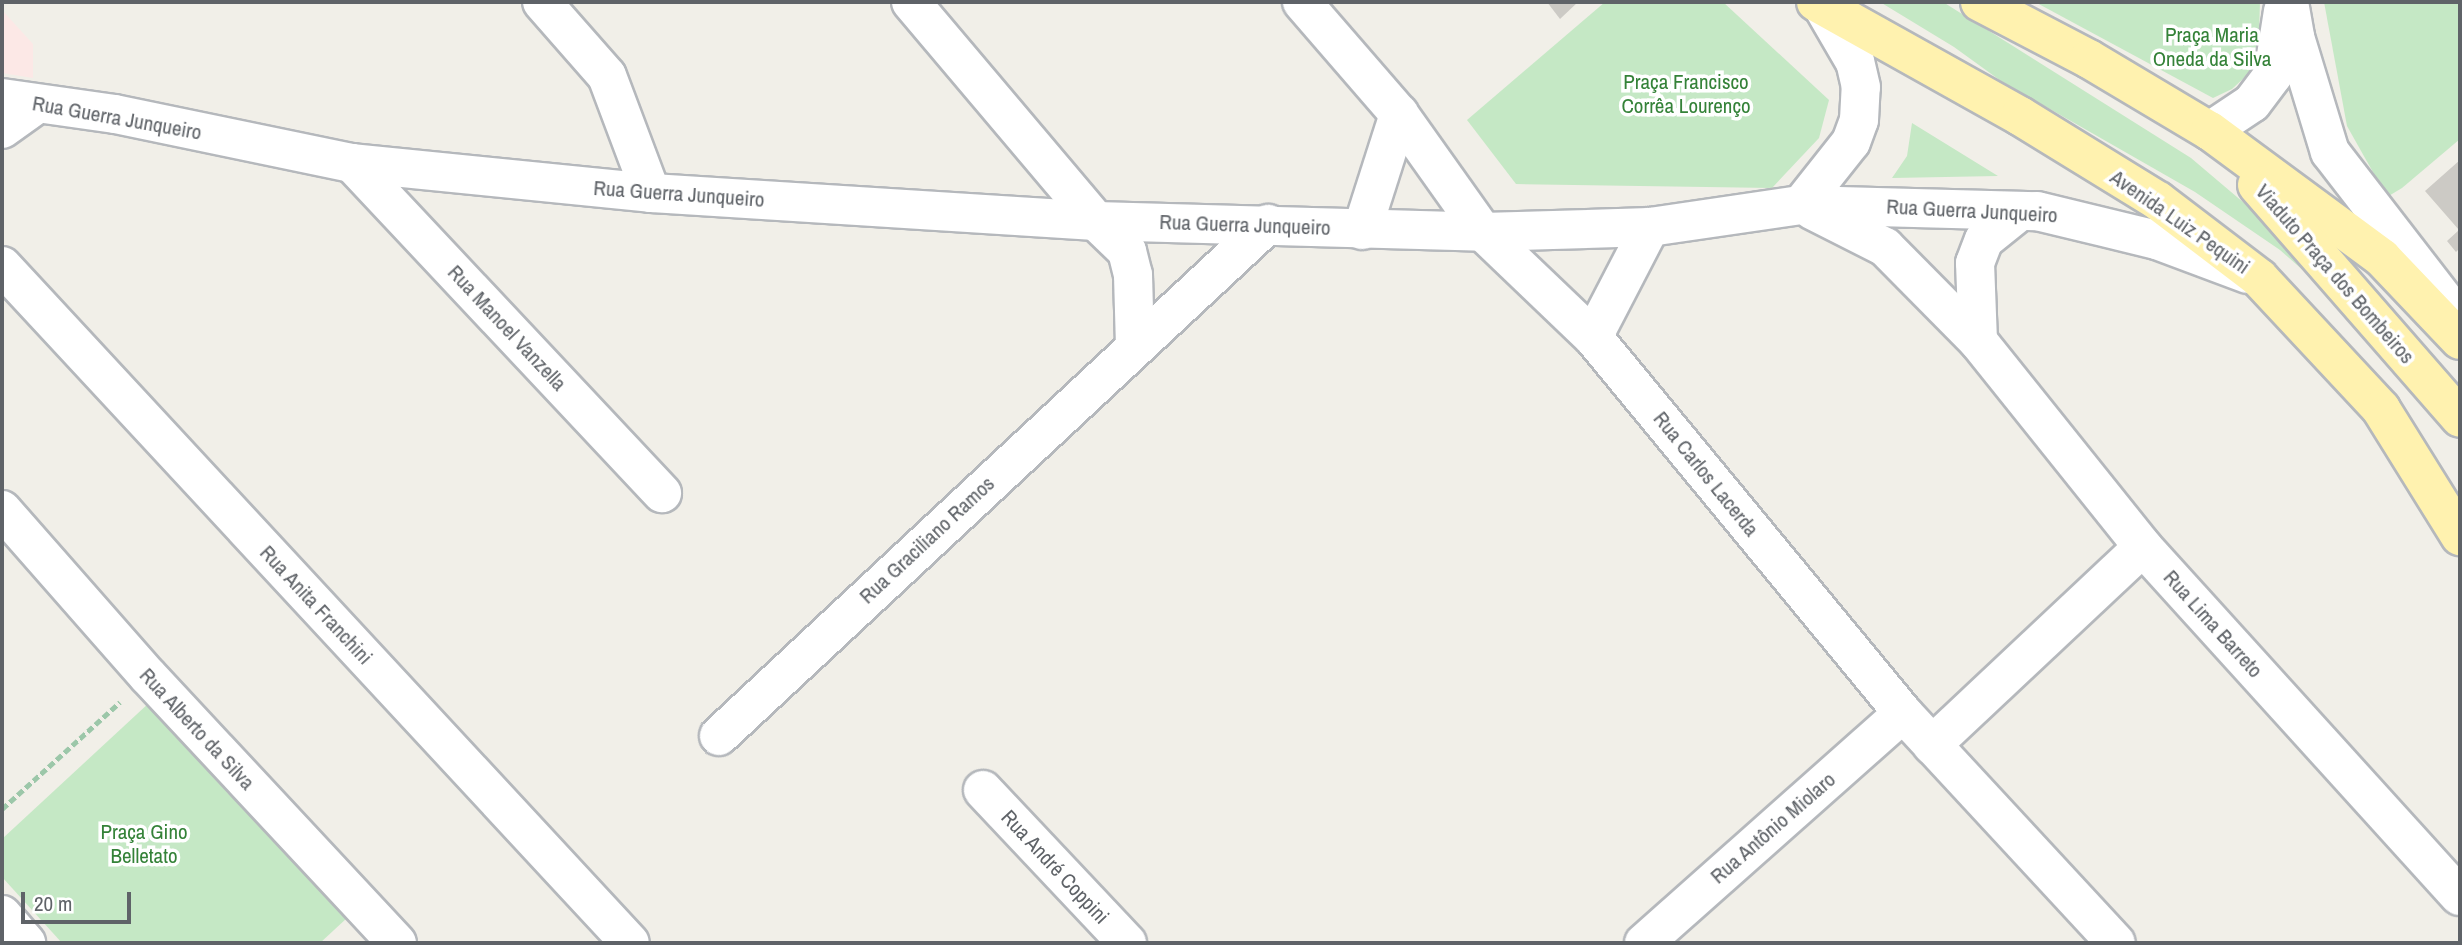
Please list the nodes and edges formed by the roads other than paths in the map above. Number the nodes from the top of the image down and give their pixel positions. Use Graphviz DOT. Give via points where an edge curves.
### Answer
graph roads {
  1 [pos="542,2"];
  2 [pos="911,2"];
  3 [pos="1302,2"];
  4 [pos="1980,2"];
  5 [pos="2284,2"];
  6 [pos="2289,2"];
  7 [pos="1819,4"];
  8 [pos="19,101"];
  9 [pos="1399,114"];
  10 [pos="2,129"];
  11 [pos="2210,131"];
  12 [pos="352,163"];
  13 [pos="651,193"];
  14 [pos="1801,205"];
  15 [pos="2020,211"];
  16 [pos="1096,221"];
  17 [pos="1268,224"];
  18 [pos="1650,227"];
  19 [pos="1362,230"];
  20 [pos="1483,232"];
  21 [pos="2,266"];
  22 [pos="2259,278"];
  23 [pos="2460,320"];
  24 [pos="1593,337"];
  25 [pos="2460,340"];
  26 [pos="1978,341"];
  27 [pos="1135,345"];
  28 [pos="2381,409"];
  29 [pos="2460,418"];
  30 [pos="2460,491"];
  31 [pos="662,493"];
  32 [pos="2,510"];
  33 [pos="2460,536"];
  34 [pos="2143,547"];
  35 [pos="1903,713"];
  36 [pos="719,736"];
  37 [pos="1932,745"];
  38 [pos="983,790"];
  39 [pos="2460,896"];
  40 [pos="2,915"];
  41 [pos="1665,936"];
  42 [pos="26,943"];
  43 [pos="397,943"];
  44 [pos="630,943"];
  45 [pos="1127,943"];
  46 [pos="2116,943"];
  1 -- 13 [label="street" via="607,76"];
  2 -- 16 [label="street"];
  3 -- 9 [label="street, Rua Carlos Lacerda"];
  4 -- 11 [label="main road" via="2089,59"];
  5 -- 11 [label="street" via="2273,75 2252,103"];
  6 -- 23 [label="street" via="2330,152"];
  7 -- 14 [label="street" via="1855,62 1861,87 1859,120 1851,142"];
  7 -- 22 [label="main road, Avenida Luiz Pequini" via="2043,130 2158,201"];
  8 -- 10 [label="street"];
  8 -- 12 [label="street, Rua Guerra Junqueiro" via="115,114"];
  9 -- 19 [label="street, Rua Guerra Junqueiro"];
  9 -- 20 [label="street, Rua Carlos Lacerda"];
  11 -- 25 [label="main road" via="2382,258"];
  11 -- 29 [label="main road, Viaduto Praça dos Bombeiros"];
  12 -- 13 [label="street, Rua Guerra Junqueiro"];
  12 -- 31 [label="street, Rua Manoel Vanzella"];
  13 -- 16 [label="street, Rua Guerra Junqueiro"];
  14 -- 15 [label="street, Rua Guerra Junqueiro"];
  14 -- 18 [label="street, Rua Guerra Junqueiro"];
  14 -- 26 [label="street, Rua Lima Barreto" via="1885,247"];
  15 -- 22 [label="street, Rua Guerra Junqueiro" via="2107,226"];
  15 -- 26 [label="street" via="1984,240 1975,263"];
  16 -- 17 [label="street, Rua Guerra Junqueiro"];
  16 -- 27 [label="street" via="1127,251 1133,275"];
  17 -- 19 [label="street, Rua Guerra Junqueiro"];
  17 -- 27 [label="street, Rua Graciliano Ramos"];
  18 -- 20 [label="street, Rua Guerra Junqueiro"];
  18 -- 24 [label="street"];
  19 -- 20 [label="street, Rua Guerra Junqueiro"];
  20 -- 24 [label="street, Rua Carlos Lacerda"];
  21 -- 44 [label="street, Rua Anita Franchini"];
  22 -- 28 [label="main road, Avenida Luiz Pequini"];
  24 -- 35 [label="street, Rua Carlos Lacerda"];
  26 -- 34 [label="street, Rua Lima Barreto"];
  27 -- 36 [label="street, Rua Graciliano Ramos"];
  28 -- 30 [label="main road"];
  28 -- 33 [label="main road, Avenida Luiz Pequini"];
  32 -- 43 [label="street, Rua Alberto da Silva" via="148,676"];
  34 -- 37 [label="street"];
  34 -- 39 [label="street, Rua Lima Barreto"];
  35 -- 37 [label="street, Rua Carlos Lacerda"];
  35 -- 41 [label="street, Rua Antônio Miolaro"];
  37 -- 46 [label="street, Rua Carlos Lacerda"];
  38 -- 45 [label="street, Rua André Coppini"];
  40 -- 42 [label="street"];
}
